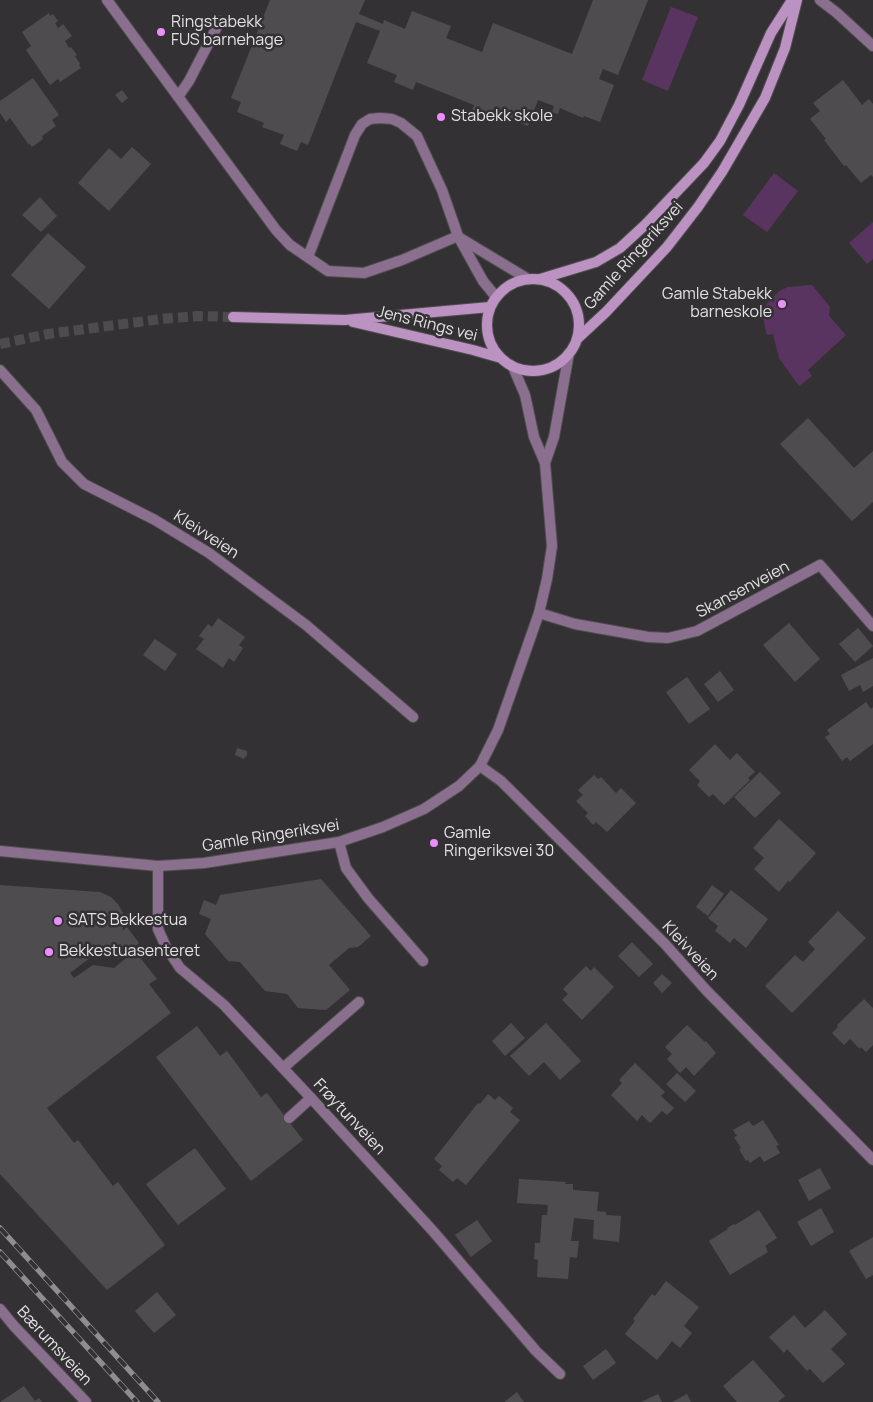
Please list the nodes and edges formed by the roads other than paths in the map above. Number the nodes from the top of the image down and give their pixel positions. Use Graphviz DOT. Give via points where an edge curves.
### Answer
graph roads {
  1 [pos="107,0"];
  2 [pos="792,0"];
  3 [pos="797,0"];
  4 [pos="820,0"];
  5 [pos="220,21"];
  6 [pos="873,46"];
  7 [pos="178,97"];
  8 [pos="458,236"];
  9 [pos="308,257"];
  10 [pos="528,279"];
  11 [pos="540,279"];
  12 [pos="496,296"];
  13 [pos="490,307"];
  14 [pos="233,317"];
  15 [pos="345,320"];
  16 [pos="577,339"];
  17 [pos="569,353"];
  18 [pos="501,358"];
  19 [pos="513,367"];
  20 [pos="0,370"];
  21 [pos="545,463"];
  22 [pos="539,613"];
  23 [pos="873,626"];
  24 [pos="413,717"];
  25 [pos="480,766"];
  26 [pos="338,842"];
  27 [pos="0,851"];
  28 [pos="158,866"];
  29 [pos="423,961"];
  30 [pos="359,1002"];
  31 [pos="283,1068"];
  32 [pos="312,1098"];
  33 [pos="289,1118"];
  34 [pos="873,1160"];
  35 [pos="0,1309"];
  36 [pos="560,1374"];
  37 [pos="86,1402"];
  1 -- 7 [label="street"];
  2 -- 11 [label="main road, Gamle Ringeriksvei" via="772,33 739,105 704,163 620,248 596,262"];
  3 -- 16 [label="main road, Gamle Ringeriksvei" via="785,48 765,98 722,172 667,247"];
  4 -- 6 [label="street"];
  5 -- 7 [label="street"];
  7 -- 9 [label="street" via="276,230"];
  8 -- 9 [label="street" via="364,273 328,271"];
  8 -- 9 [label="street" via="442,190 417,136 392,119 370,119 362,124 347,151"];
  8 -- 10 [label="street"];
  8 -- 12 [label="street" via="483,281"];
  10 -- 11 [label="main road"];
  10 -- 12 [label="main road" via="516,282"];
  11 -- 16 [label="main road" via="555,284 568,294 576,308 579,323"];
  12 -- 13 [label="main road"];
  13 -- 15 [label="main road, Jens Rings vei"];
  13 -- 18 [label="main road" via="486,321 488,335"];
  14 -- 15 [label="main road, Jens Rings vei"];
  15 -- 18 [label="main road, Jens Rings vei"];
  16 -- 17 [label="main road"];
  17 -- 19 [label="main road" via="558,364 544,370 528,371"];
  17 -- 21 [label="street, Gamle Ringeriksvei" via="554,437"];
  18 -- 19 [label="main road"];
  19 -- 21 [label="street, Gamle Ringeriksvei" via="525,395 534,437"];
  20 -- 24 [label="street, Kleivveien" via="36,410 62,462 84,484 155,520 209,553 306,625"];
  21 -- 22 [label="street, Gamle Ringeriksvei" via="552,546"];
  22 -- 23 [label="street, Skansenveien" via="575,624 668,638 698,631 820,565"];
  22 -- 25 [label="street, Gamle Ringeriksvei" via="498,730"];
  25 -- 26 [label="street, Gamle Ringeriksvei" via="459,786 424,808 384,827"];
  25 -- 34 [label="street, Kleivveien" via="502,781 665,944"];
  26 -- 28 [label="street, Gamle Ringeriksvei" via="204,863"];
  26 -- 29 [label="street" via="346,868"];
  27 -- 28 [label="street, Gamle Ringeriksvei"];
  28 -- 31 [label="street, Frøytunveien" via="158,929 166,947 180,968 224,1005"];
  30 -- 31 [label="street"];
  31 -- 32 [label="street, Frøytunveien"];
  32 -- 33 [label="street"];
  32 -- 36 [label="street, Frøytunveien"];
  35 -- 37 [label="street, Bærumsveien"];
}
